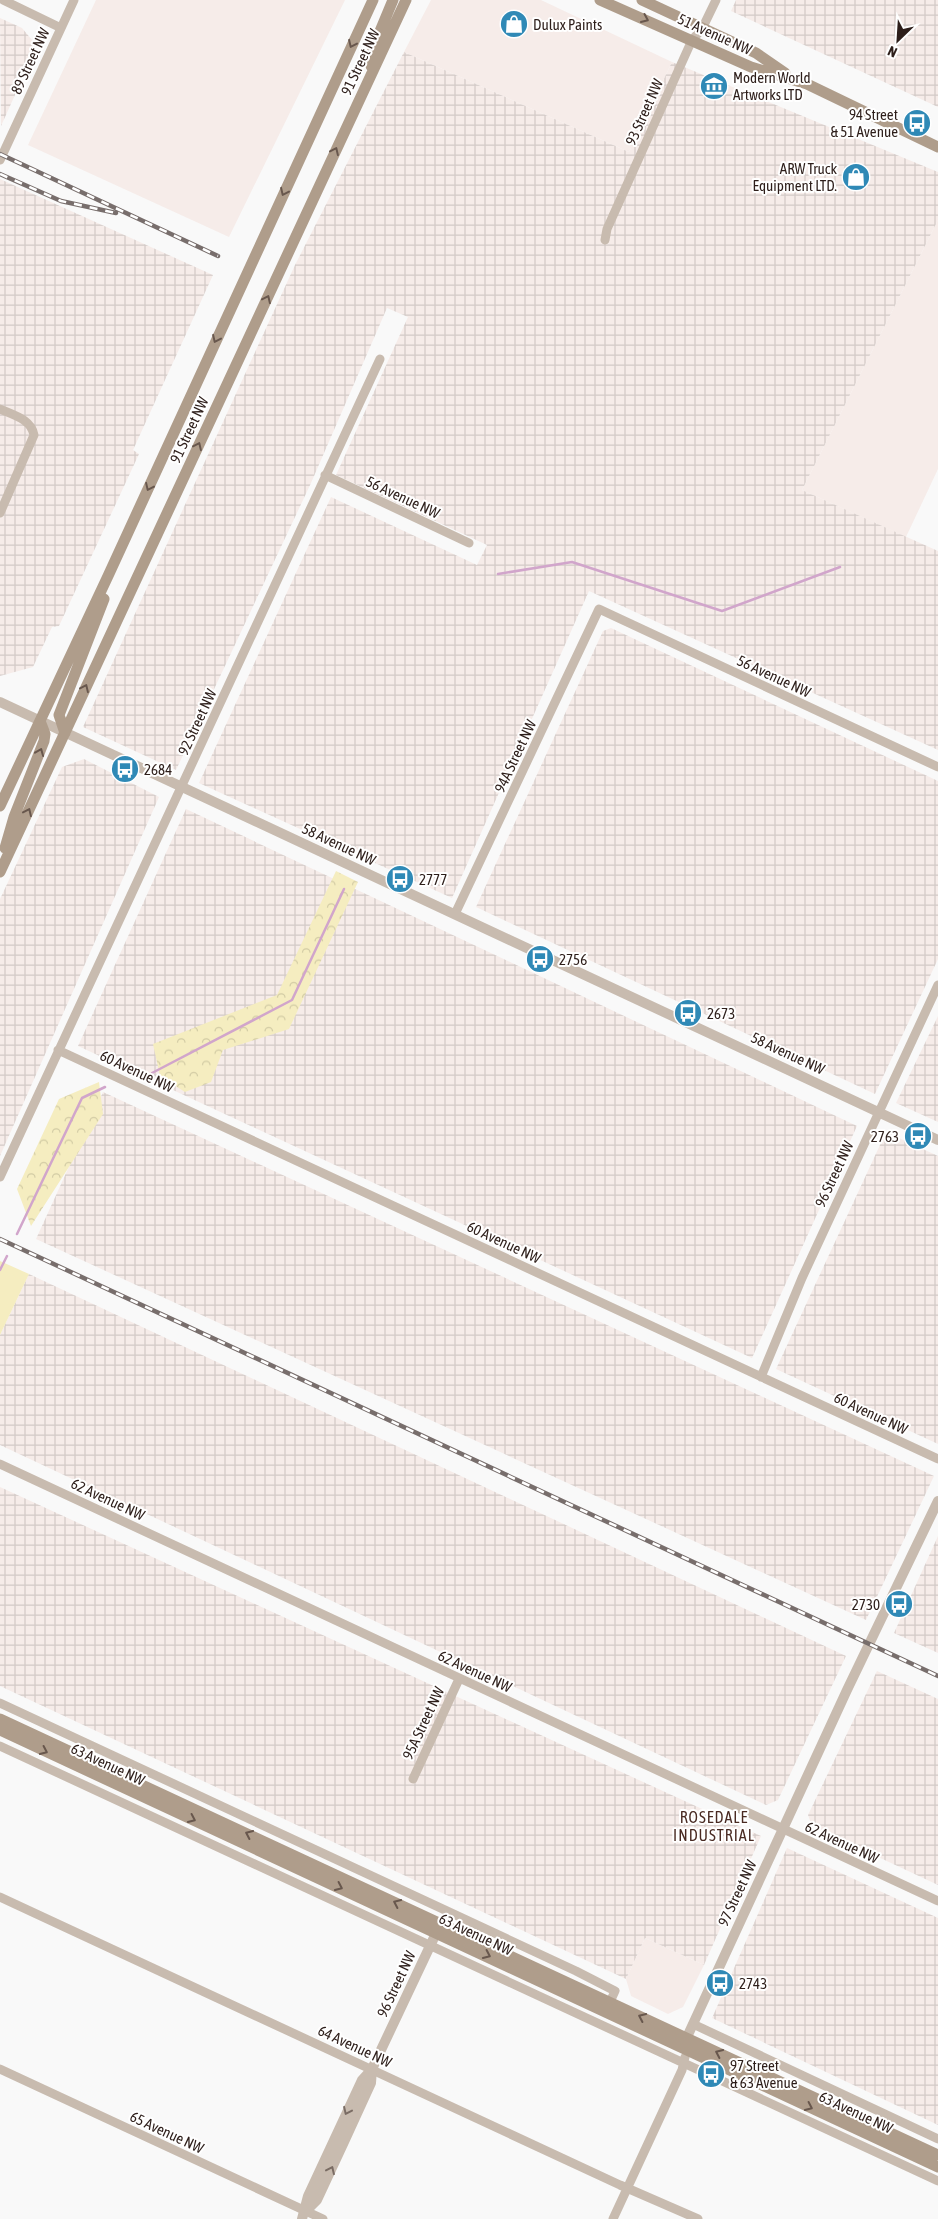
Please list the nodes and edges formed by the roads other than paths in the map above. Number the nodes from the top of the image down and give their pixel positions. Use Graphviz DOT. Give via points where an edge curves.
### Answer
graph roads {
  1 [pos="3,0"];
  2 [pos="74,0"];
  3 [pos="373,0"];
  4 [pos="393,0"];
  5 [pos="406,0"];
  6 [pos="412,0"];
  7 [pos="600,0"];
  8 [pos="642,0"];
  9 [pos="716,0"];
  10 [pos="61,28"];
  11 [pos="392,28"];
  12 [pos="702,29"];
  13 [pos="692,40"];
  14 [pos="370,76"];
  15 [pos="792,78"];
  16 [pos="938,147"];
  17 [pos="0,160"];
  18 [pos="605,240"];
  19 [pos="380,359"];
  20 [pos="0,409"];
  21 [pos="325,475"];
  22 [pos="0,513"];
  23 [pos="469,543"];
  24 [pos="107,579"];
  25 [pos="599,609"];
  26 [pos="0,702"];
  27 [pos="40,721"];
  28 [pos="65,733"];
  29 [pos="938,767"];
  30 [pos="182,787"];
  31 [pos="0,806"];
  32 [pos="0,864"];
  33 [pos="0,872"];
  34 [pos="455,914"];
  35 [pos="938,985"];
  36 [pos="58,1050"];
  37 [pos="879,1112"];
  38 [pos="938,1140"];
  39 [pos="0,1177"];
  40 [pos="761,1377"];
  41 [pos="938,1459"];
  42 [pos="0,1464"];
  43 [pos="938,1501"];
  44 [pos="459,1678"];
  45 [pos="0,1702"];
  46 [pos="0,1719"];
  47 [pos="0,1730"];
  48 [pos="0,1746"];
  49 [pos="413,1779"];
  50 [pos="782,1829"];
  51 [pos="0,1897"];
  52 [pos="938,1902"];
  53 [pos="447,1911"];
  54 [pos="439,1928"];
  55 [pos="431,1946"];
  56 [pos="610,2002"];
  57 [pos="692,2024"];
  58 [pos="686,2043"];
  59 [pos="684,2063"];
  60 [pos="0,2069"];
  61 [pos="372,2069"];
  62 [pos="938,2139"];
  63 [pos="938,2154"];
  64 [pos="938,2167"];
  65 [pos="938,2182"];
  66 [pos="628,2187"];
  67 [pos="304,2215"];
  68 [pos="323,2219"];
  69 [pos="613,2219"];
  70 [pos="698,2219"];
  1 -- 10 [label="street"];
  2 -- 10 [label="street, 89 Street NW"];
  3 -- 24 [label="main road, 91 Street NW, one-way"];
  4 -- 14 [label="main road" via="373,48"];
  5 -- 11 [label="main road, 91 Street NW"];
  6 -- 11 [label="main road"];
  7 -- 13 [label="main road, 51 Avenue NW, one-way"];
  8 -- 12 [label="main road, 51 Avenue NW"];
  9 -- 12 [label="street, 93 Street NW"];
  10 -- 17 [label="street, 89 Street NW"];
  11 -- 14 [label="main road, 91 Street NW"];
  12 -- 13 [label="street, 93 Street NW"];
  12 -- 15 [label="main road, 51 Avenue NW" via="756,53"];
  13 -- 15 [label="main road, 51 Avenue NW" via="751,66"];
  13 -- 18 [label="street, 93 Street NW" via="607,229"];
  28 -- 14 [label="main road, 91 Street NW, one-way"];
  15 -- 16 [label="main road, 51 Avenue NW"];
  19 -- 21 [label="street, 92 Street NW"];
  20 -- 22 [label="street" via="23,419 33,430 32,444"];
  21 -- 23 [label="street, 56 Avenue NW"];
  21 -- 30 [label="street, 92 Street NW"];
  24 -- 27 [label="main road, 91 Street NW"];
  24 -- 28 [label="main road" via="103,605 59,715"];
  25 -- 29 [label="street, 56 Avenue NW"];
  25 -- 34 [label="street, 94A Street NW"];
  26 -- 27 [label="street, 58 Avenue NW"];
  27 -- 28 [label="street, 58 Avenue NW"];
  27 -- 31 [label="main road, 91 Street NW"];
  32 -- 27 [label="main road, one-way" via="14,817 44,741"];
  28 -- 30 [label="street, 58 Avenue NW"];
  33 -- 28 [label="main road, 91 Street NW, one-way"];
  30 -- 34 [label="street, 58 Avenue NW"];
  30 -- 36 [label="street, 92 Street NW"];
  34 -- 37 [label="street, 58 Avenue NW"];
  35 -- 37 [label="street, 96 Street NW"];
  36 -- 39 [label="street, 92 Street NW"];
  36 -- 40 [label="street, 60 Avenue NW"];
  37 -- 38 [label="street, 58 Avenue NW"];
  37 -- 40 [label="street, 96 Street NW" via="802,1278"];
  40 -- 41 [label="street, 60 Avenue NW"];
  42 -- 44 [label="street, 62 Avenue NW"];
  43 -- 50 [label="street, 97 Street NW"];
  44 -- 49 [label="street, 95A Street NW"];
  44 -- 50 [label="street, 62 Avenue NW"];
  45 -- 53 [label="street, 63 Avenue NW"];
  54 -- 46 [label="main road, 63 Avenue NW, one-way"];
  47 -- 54 [label="main road, 63 Avenue NW, one-way"];
  48 -- 55 [label="street, 63 Avenue NW"];
  50 -- 52 [label="street, 62 Avenue NW"];
  50 -- 57 [label="street, 97 Street NW"];
  51 -- 61 [label="street, 64 Avenue NW"];
  53 -- 54 [label="street, 96 Street NW"];
  53 -- 56 [label="street, 63 Avenue NW" via="616,1991"];
  54 -- 55 [label="street, 96 Street NW"];
  54 -- 56 [label="main road, 63 Avenue NW"];
  54 -- 58 [label="main road, 63 Avenue NW, one-way"];
  55 -- 59 [label="street, 63 Avenue NW"];
  55 -- 61 [label="street, 96 Street NW"];
  58 -- 56 [label="main road, 63 Avenue NW, one-way"];
  57 -- 58 [label="street, 97 Street NW"];
  57 -- 62 [label="street, 63 Avenue NW"];
  58 -- 59 [label="street, 97 Street NW"];
  63 -- 58 [label="main road, 63 Avenue NW, one-way"];
  58 -- 64 [label="main road, 63 Avenue NW, one-way"];
  59 -- 65 [label="street, 63 Avenue NW"];
  59 -- 66 [label="street, 97 Street NW"];
  60 -- 67 [label="street, 65 Avenue NW"];
  61 -- 66 [label="street, 64 Avenue NW"];
  61 -- 67 [label="street, 96 Street NW" via="362,2080 308,2196"];
  66 -- 69 [label="street, 97 Street NW"];
  66 -- 70 [label="street, 64 Avenue NW"];
  67 -- 68 [label="street, 65 Avenue NW"];
}
